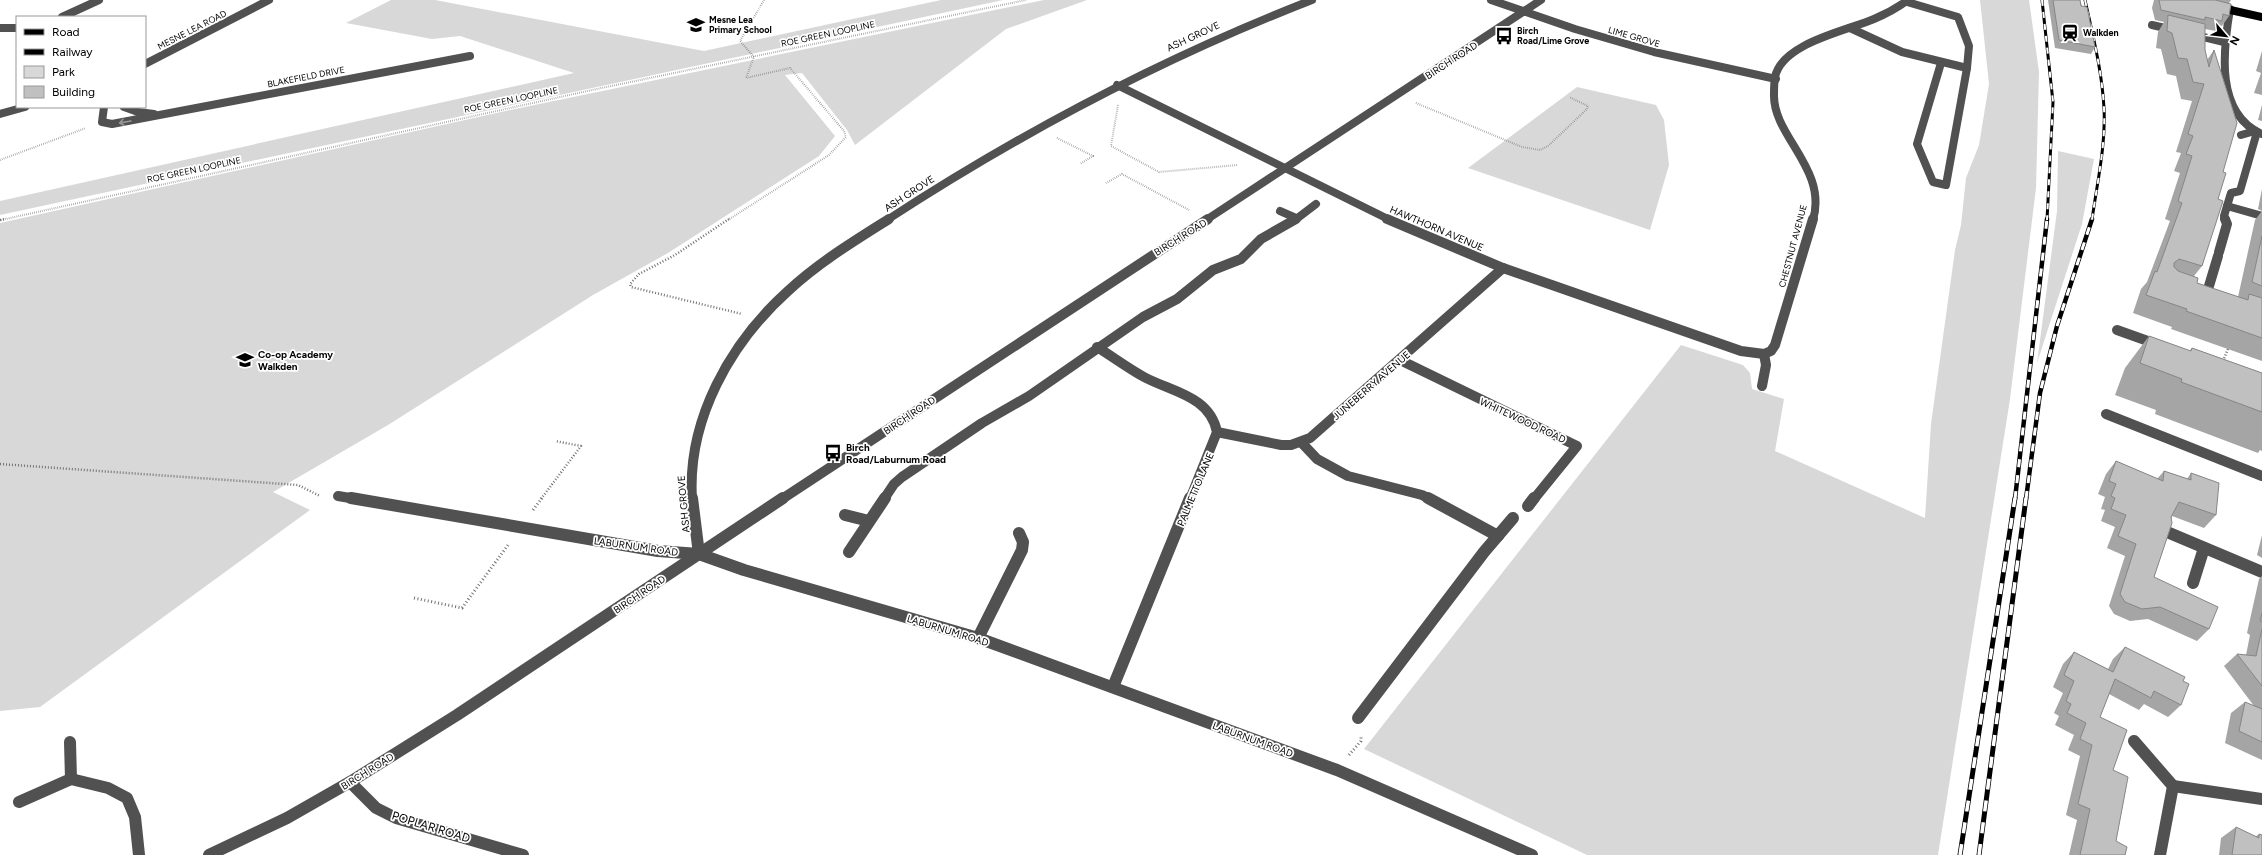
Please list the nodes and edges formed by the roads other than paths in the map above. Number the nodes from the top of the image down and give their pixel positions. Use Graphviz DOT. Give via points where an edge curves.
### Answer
graph roads {
  1 [pos="99,0"];
  2 [pos="269,0"];
  3 [pos="1312,0"];
  4 [pos="1491,0"];
  5 [pos="1541,0"];
  6 [pos="1908,1"];
  7 [pos="2209,5"];
  8 [pos="2230,9"];
  9 [pos="1524,11"];
  10 [pos="64,16"];
  11 [pos="2262,17"];
  12 [pos="2152,25"];
  13 [pos="0,28"];
  14 [pos="16,28"];
  15 [pos="1850,28"];
  16 [pos="2224,42"];
  17 [pos="470,56"];
  18 [pos="146,63"];
  19 [pos="1941,63"];
  20 [pos="1967,68"];
  21 [pos="1776,79"];
  22 [pos="1119,86"];
  23 [pos="21,108"];
  24 [pos="104,108"];
  25 [pos="127,108"];
  26 [pos="0,114"];
  27 [pos="164,115"];
  28 [pos="2258,133"];
  29 [pos="2241,135"];
  30 [pos="1286,169"];
  31 [pos="1316,204"];
  32 [pos="2227,206"];
  33 [pos="1280,211"];
  34 [pos="2262,216"];
  35 [pos="1296,218"];
  36 [pos="1504,268"];
  37 [pos="2206,296"];
  38 [pos="2117,330"];
  39 [pos="1097,347"];
  40 [pos="2169,348"];
  41 [pos="1764,354"];
  42 [pos="1400,360"];
  43 [pos="1762,386"];
  44 [pos="2106,414"];
  45 [pos="1218,432"];
  46 [pos="1301,442"];
  47 [pos="2262,476"];
  48 [pos="338,496"];
  49 [pos="1528,506"];
  50 [pos="846,515"];
  51 [pos="1513,518"];
  52 [pos="869,521"];
  53 [pos="2167,532"];
  54 [pos="1019,533"];
  55 [pos="1498,536"];
  56 [pos="2204,548"];
  57 [pos="849,552"];
  58 [pos="699,554"];
  59 [pos="2262,572"];
  60 [pos="2193,583"];
  61 [pos="978,638"];
  62 [pos="1113,687"];
  63 [pos="1358,718"];
  64 [pos="2134,741"];
  65 [pos="70,742"];
  66 [pos="71,778"];
  67 [pos="350,782"];
  68 [pos="2173,786"];
  69 [pos="2262,799"];
  70 [pos="19,802"];
  71 [pos="139,855"];
  72 [pos="209,855"];
  73 [pos="523,855"];
  74 [pos="1532,855"];
  75 [pos="2160,855"];
  1 -- 10 [label="street"];
  2 -- 18 [label="street, MESNE LEA ROAD"];
  3 -- 22 [label="street, ASH GROVE" via="1230,31"];
  4 -- 9 [label="street, LIME GROVE"];
  5 -- 9 [label="street, BIRCH ROAD"];
  6 -- 15 [label="street, CHESTNUT AVENUE" via="1877,19"];
  6 -- 20 [label="street" via="1958,17 1968,46"];
  7 -- 8 [label="main road"];
  8 -- 11 [label="main road"];
  8 -- 16 [label="street"];
  9 -- 21 [label="street, LIME GROVE" via="1654,52"];
  9 -- 30 [label="street, BIRCH ROAD"];
  12 -- 16 [label="street"];
  13 -- 14 [label="street"];
  15 -- 19 [label="street" via="1902,52"];
  15 -- 21 [label="street, CHESTNUT AVENUE" via="1806,44 1785,62"];
  16 -- 28 [label="street" via="2223,68 2235,114"];
  17 -- 27 [label="street, BLAKEFIELD DRIVE" via="451,57"];
  19 -- 20 [label="street"];
  19 -- 20 [label="street" via="1917,144 1933,182 1946,185"];
  21 -- 41 [label="street, CHESTNUT AVENUE" via="1774,97 1779,117 1807,165 1816,198 1815,213 1775,345 1771,351"];
  22 -- 30 [label="street, HAWTHORN AVENUE"];
  22 -- 58 [label="street, ASH GROVE" via="1037,128 974,165 850,245 810,274 761,318 740,344 715,388 696,435 691,466 692,501"];
  23 -- 26 [label="street"];
  27 -- 24 [label="street, BLAKEFIELD DRIVE, one-way" via="112,124 102,122"];
  25 -- 27 [label="street, BLAKEFIELD DRIVE"];
  28 -- 29 [label="street"];
  28 -- 32 [label="street" via="2240,191 2231,193"];
  30 -- 36 [label="street, HAWTHORN AVENUE" via="1388,219"];
  30 -- 58 [label="street, BIRCH ROAD" via="1127,270"];
  31 -- 35 [label="street"];
  32 -- 34 [label="street"];
  32 -- 37 [label="street" via="2224,216 2227,224"];
  33 -- 35 [label="street"];
  35 -- 39 [label="street" via="1261,239 1241,259 1213,270 1177,299 1143,317"];
  36 -- 41 [label="street, HAWTHORN AVENUE" via="1733,348"];
  36 -- 42 [label="street, JUNEBERRY AVENUE"];
  38 -- 40 [label="street"];
  39 -- 45 [label="street" via="1150,380 1184,393 1199,403 1212,414"];
  39 -- 52 [label="street" via="1029,396 982,423 902,477 894,484"];
  41 -- 43 [label="street" via="1766,365"];
  42 -- 46 [label="street, JUNEBERRY AVENUE" via="1316,434"];
  42 -- 49 [label="street, WHITEWOOD ROAD" via="1457,391 1577,446"];
  44 -- 47 [label="street"];
  45 -- 46 [label="street, JUNEBERRY AVENUE" via="1281,445"];
  45 -- 62 [label="street, PALMETTO LANE"];
  46 -- 55 [label="street" via="1317,459 1331,468 1348,476 1422,495"];
  48 -- 58 [label="street, LABURNUM ROAD" via="658,552"];
  50 -- 52 [label="street"];
  51 -- 55 [label="street"];
  52 -- 57 [label="street"];
  53 -- 56 [label="street"];
  54 -- 61 [label="street" via="1023,542 1022,550"];
  55 -- 63 [label="street"];
  56 -- 59 [label="street"];
  56 -- 60 [label="street"];
  58 -- 61 [label="street, LABURNUM ROAD" via="744,570"];
  58 -- 67 [label="street, BIRCH ROAD" via="457,715"];
  61 -- 62 [label="street, LABURNUM ROAD"];
  62 -- 74 [label="street, LABURNUM ROAD" via="1337,770"];
  64 -- 68 [label="street"];
  65 -- 66 [label="street"];
  66 -- 70 [label="street"];
  66 -- 71 [label="street" via="118,790 129,798 134,809"];
  67 -- 72 [label="street, BIRCH ROAD" via="287,818"];
  67 -- 73 [label="street, POPLAR ROAD" via="376,808 396,818"];
  68 -- 69 [label="street"];
  68 -- 75 [label="street"];
}
